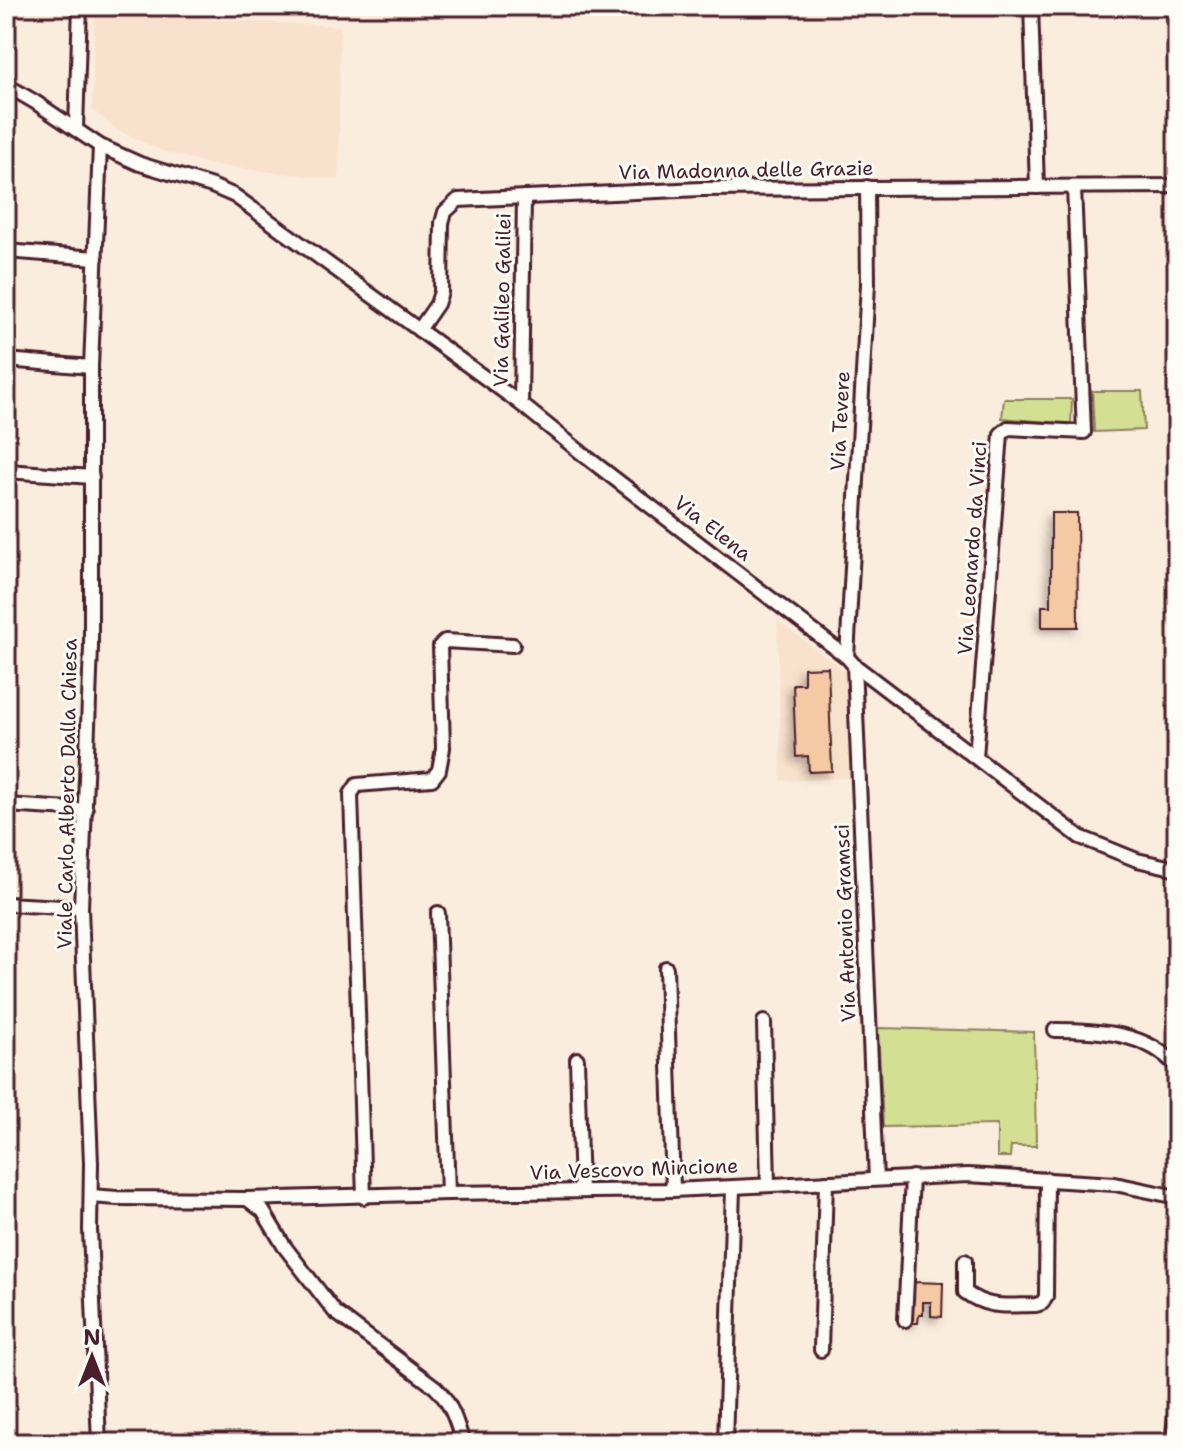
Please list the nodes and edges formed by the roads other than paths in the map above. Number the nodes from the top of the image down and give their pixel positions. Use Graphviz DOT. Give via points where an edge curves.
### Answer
graph roads {
  1 [pos="80,6"];
  2 [pos="1031,6"];
  3 [pos="1174,6"];
  4 [pos="6,85"];
  5 [pos="1177,94"];
  6 [pos="76,128"];
  7 [pos="100,146"];
  8 [pos="1177,186"];
  9 [pos="867,187"];
  10 [pos="1037,187"];
  11 [pos="1074,187"];
  12 [pos="524,197"];
  13 [pos="6,251"];
  14 [pos="96,258"];
  15 [pos="419,330"];
  16 [pos="6,360"];
  17 [pos="91,367"];
  18 [pos="521,404"];
  19 [pos="6,471"];
  20 [pos="92,477"];
  21 [pos="513,645"];
  22 [pos="851,661"];
  23 [pos="976,757"];
  24 [pos="6,805"];
  25 [pos="86,810"];
  26 [pos="1177,869"];
  27 [pos="6,904"];
  28 [pos="81,908"];
  29 [pos="438,913"];
  30 [pos="666,968"];
  31 [pos="764,1022"];
  32 [pos="1055,1030"];
  33 [pos="577,1059"];
  34 [pos="1177,1067"];
  35 [pos="912,1177"];
  36 [pos="876,1179"];
  37 [pos="1047,1179"];
  38 [pos="826,1182"];
  39 [pos="768,1184"];
  40 [pos="733,1188"];
  41 [pos="673,1190"];
  42 [pos="581,1191"];
  43 [pos="448,1193"];
  44 [pos="91,1196"];
  45 [pos="364,1197"];
  46 [pos="1177,1197"];
  47 [pos="247,1199"];
  48 [pos="965,1261"];
  49 [pos="905,1320"];
  50 [pos="821,1350"];
  51 [pos="1177,1399"];
  52 [pos="99,1443"];
  53 [pos="463,1443"];
  54 [pos="725,1443"];
  55 [pos="1172,1443"];
  1 -- 6 [label="street"];
  2 -- 10 [label="street"];
  3 -- 5 [label="street"];
  4 -- 6 [label="street"];
  6 -- 7 [label="street"];
  7 -- 14 [label="street, Viale Carlo Alberto Dalla Chiesa"];
  7 -- 15 [label="street, Via Elena" via="235,196"];
  8 -- 11 [label="street, Via Madonna delle Grazie"];
  9 -- 10 [label="street, Via Madonna delle Grazie"];
  9 -- 12 [label="street, Via Madonna delle Grazie"];
  9 -- 22 [label="street, Via Tevere" via="868,284"];
  10 -- 11 [label="street, Via Madonna delle Grazie"];
  11 -- 23 [label="street, Via Leonardo da Vinci" via="1084,432 1008,428 1001,434"];
  12 -- 15 [label="street, Via Madonna delle Grazie" via="458,200 445,212 441,292"];
  12 -- 18 [label="street, Via Galileo Galilei"];
  13 -- 14 [label="street"];
  14 -- 17 [label="street, Viale Carlo Alberto Dalla Chiesa"];
  15 -- 18 [label="street, Via Elena"];
  16 -- 17 [label="street"];
  17 -- 20 [label="street, Viale Carlo Alberto Dalla Chiesa"];
  18 -- 22 [label="street, Via Elena"];
  19 -- 20 [label="street"];
  20 -- 25 [label="street, Viale Carlo Alberto Dalla Chiesa"];
  21 -- 45 [label="street" via="445,641 440,646 439,770 432,779 357,785 351,794"];
  22 -- 23 [label="street, Via Elena"];
  22 -- 36 [label="street, Via Antonio Gramsci"];
  23 -- 26 [label="street, Via Elena" via="1080,837"];
  24 -- 25 [label="street"];
  25 -- 28 [label="street, Viale Carlo Alberto Dalla Chiesa"];
  27 -- 28 [label="street"];
  28 -- 44 [label="street, Viale Carlo Alberto Dalla Chiesa"];
  29 -- 43 [label="street"];
  30 -- 41 [label="street"];
  31 -- 39 [label="street"];
  32 -- 34 [label="street" via="1092,1030 1138,1040"];
  33 -- 42 [label="street"];
  35 -- 36 [label="street, Via Vescovo Mincione"];
  35 -- 37 [label="street, Via Vescovo Mincione"];
  35 -- 49 [label="street"];
  36 -- 38 [label="street, Via Vescovo Mincione"];
  37 -- 46 [label="street, Via Vescovo Mincione" via="1115,1184"];
  37 -- 48 [label="street" via="1042,1303 988,1305 975,1300 965,1292"];
  38 -- 39 [label="street, Via Vescovo Mincione"];
  38 -- 50 [label="street"];
  39 -- 40 [label="street, Via Vescovo Mincione"];
  40 -- 41 [label="street, Via Vescovo Mincione"];
  40 -- 54 [label="street"];
  41 -- 42 [label="street, Via Vescovo Mincione"];
  42 -- 43 [label="street, Via Vescovo Mincione"];
  43 -- 45 [label="street, Via Vescovo Mincione"];
  44 -- 47 [label="street, Via Vescovo Mincione"];
  44 -- 52 [label="street, Viale Carlo Alberto Dalla Chiesa"];
  45 -- 47 [label="street, Via Vescovo Mincione"];
  47 -- 53 [label="street" via="263,1211 335,1312 445,1396"];
  51 -- 55 [label="street"];
}
